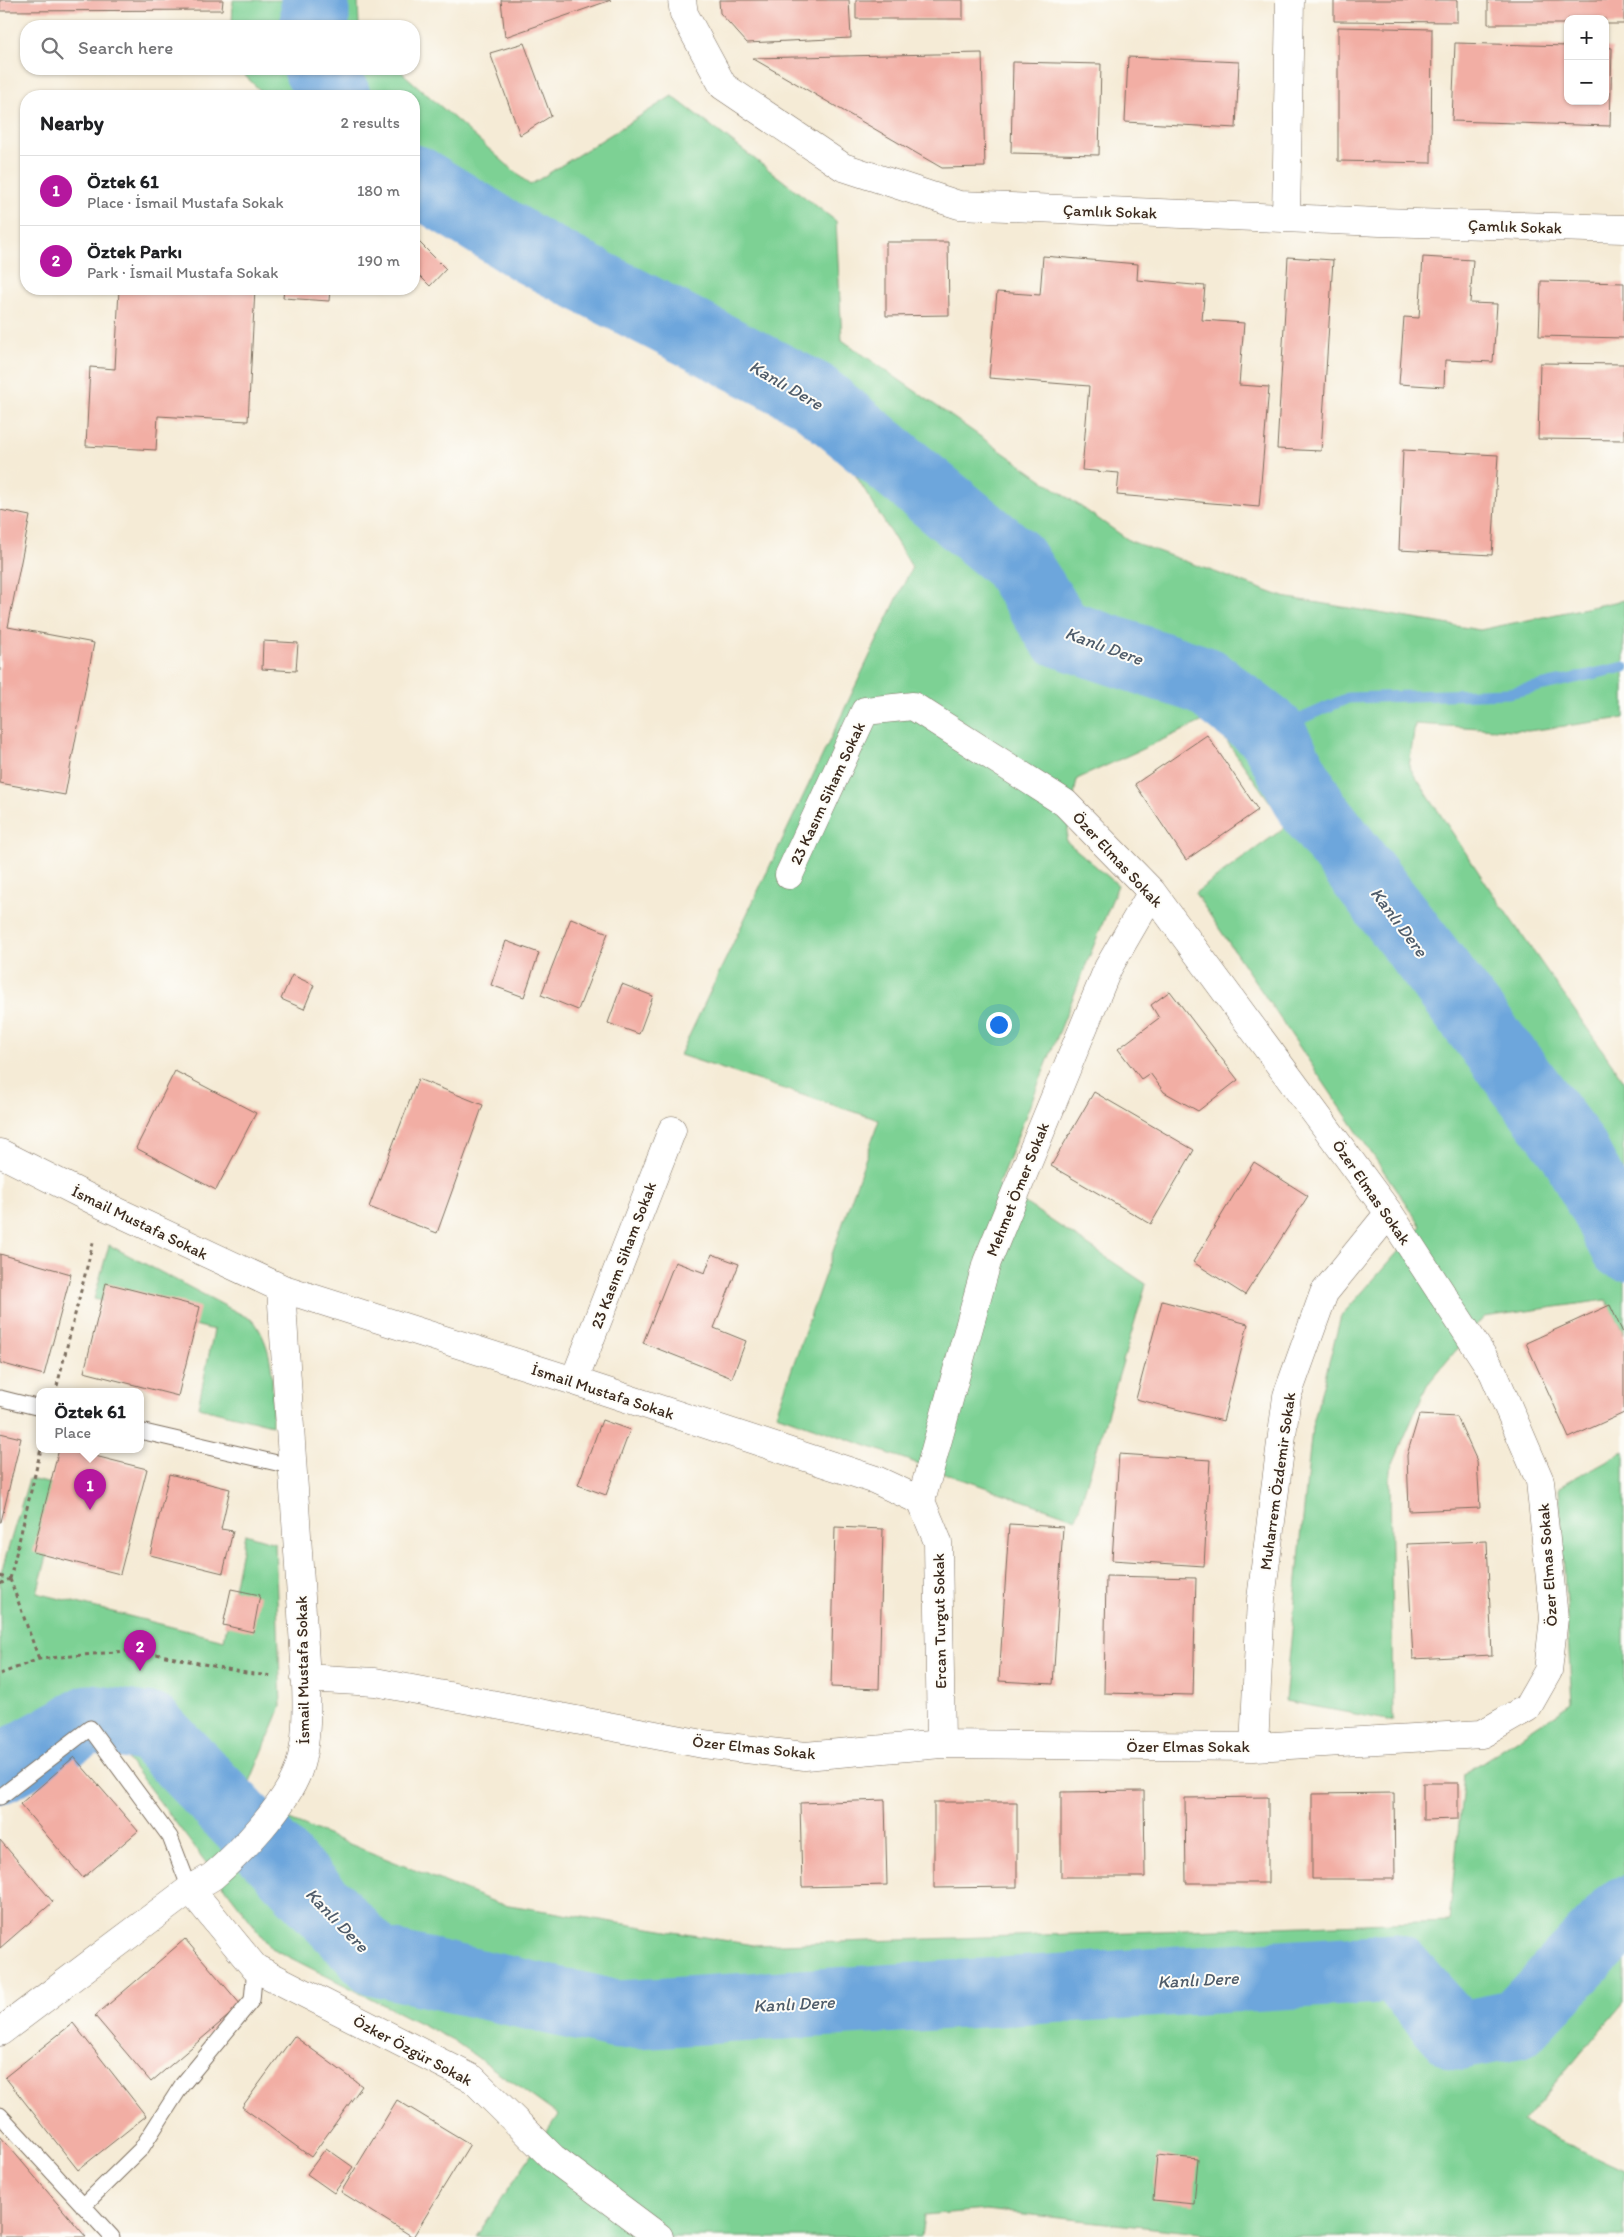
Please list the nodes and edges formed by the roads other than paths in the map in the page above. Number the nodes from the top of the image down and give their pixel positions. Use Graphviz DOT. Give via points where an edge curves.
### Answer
graph roads {
  1 [pos="682,0"];
  2 [pos="1290,0"];
  3 [pos="1286,217"];
  4 [pos="1624,229"];
  5 [pos="865,711"];
  6 [pos="789,875"];
  7 [pos="1152,892"];
  8 [pos="672,1130"];
  9 [pos="0,1153"];
  10 [pos="1389,1213"];
  11 [pos="281,1288"];
  12 [pos="574,1381"];
  13 [pos="0,1398"];
  14 [pos="36,1407"];
  15 [pos="144,1432"];
  16 [pos="294,1468"];
  17 [pos="921,1501"];
  18 [pos="305,1678"];
  19 [pos="941,1744"];
  20 [pos="1254,1747"];
  21 [pos="0,1797"];
  22 [pos="201,1883"];
  23 [pos="255,1968"];
  24 [pos="0,2032"];
  25 [pos="0,2115"];
  26 [pos="83,2206"];
  27 [pos="112,2237"];
  28 [pos="659,2237"];
  1 -- 3 [label="street, Çamlık Sokak" via="684,14 723,86 843,167 959,205"];
  2 -- 3 [label="street"];
  3 -- 4 [label="street, Çamlık Sokak"];
  5 -- 6 [label="street, 23 Kasım Siham Sokak"];
  5 -- 7 [label="street, Özer Elmas Sokak" via="913,706 1065,804"];
  7 -- 10 [label="street, Özer Elmas Sokak"];
  7 -- 17 [label="street, Mehmet Ömer Sokak" via="1108,968 987,1262"];
  8 -- 12 [label="street, 23 Kasım Siham Sokak"];
  9 -- 11 [label="street, İsmail Mustafa Sokak" via="103,1206"];
  10 -- 20 [label="street, Muharrem Özdemir Sokak" via="1324,1294 1287,1396 1261,1599"];
  10 -- 20 [label="street, Özer Elmas Sokak" via="1493,1372 1540,1481 1554,1618 1548,1671 1526,1708 1482,1734"];
  11 -- 12 [label="street, İsmail Mustafa Sokak"];
  11 -- 16 [label="street, İsmail Mustafa Sokak"];
  12 -- 17 [label="street, İsmail Mustafa Sokak" via="876,1480"];
  13 -- 14 [label="lane"];
  15 -- 16 [label="lane"];
  16 -- 18 [label="street, İsmail Mustafa Sokak"];
  17 -- 19 [label="street, Ercan Turgut Sokak" via="938,1542"];
  18 -- 19 [label="street, Özer Elmas Sokak" via="375,1682 703,1744 805,1756"];
  18 -- 22 [label="street, İsmail Mustafa Sokak" via="305,1746 285,1798 266,1822"];
  19 -- 20 [label="street, Özer Elmas Sokak"];
  21 -- 22 [label="lane" via="90,1728"];
  22 -- 23 [label="street, Özker Özgür Sokak"];
  22 -- 24 [label="street, İsmail Mustafa Sokak"];
  23 -- 26 [label="lane" via="252,2000 182,2085 141,2149"];
  23 -- 28 [label="street, Özker Özgür Sokak" via="473,2079 553,2158"];
  25 -- 26 [label="lane"];
  26 -- 27 [label="lane"];
}
